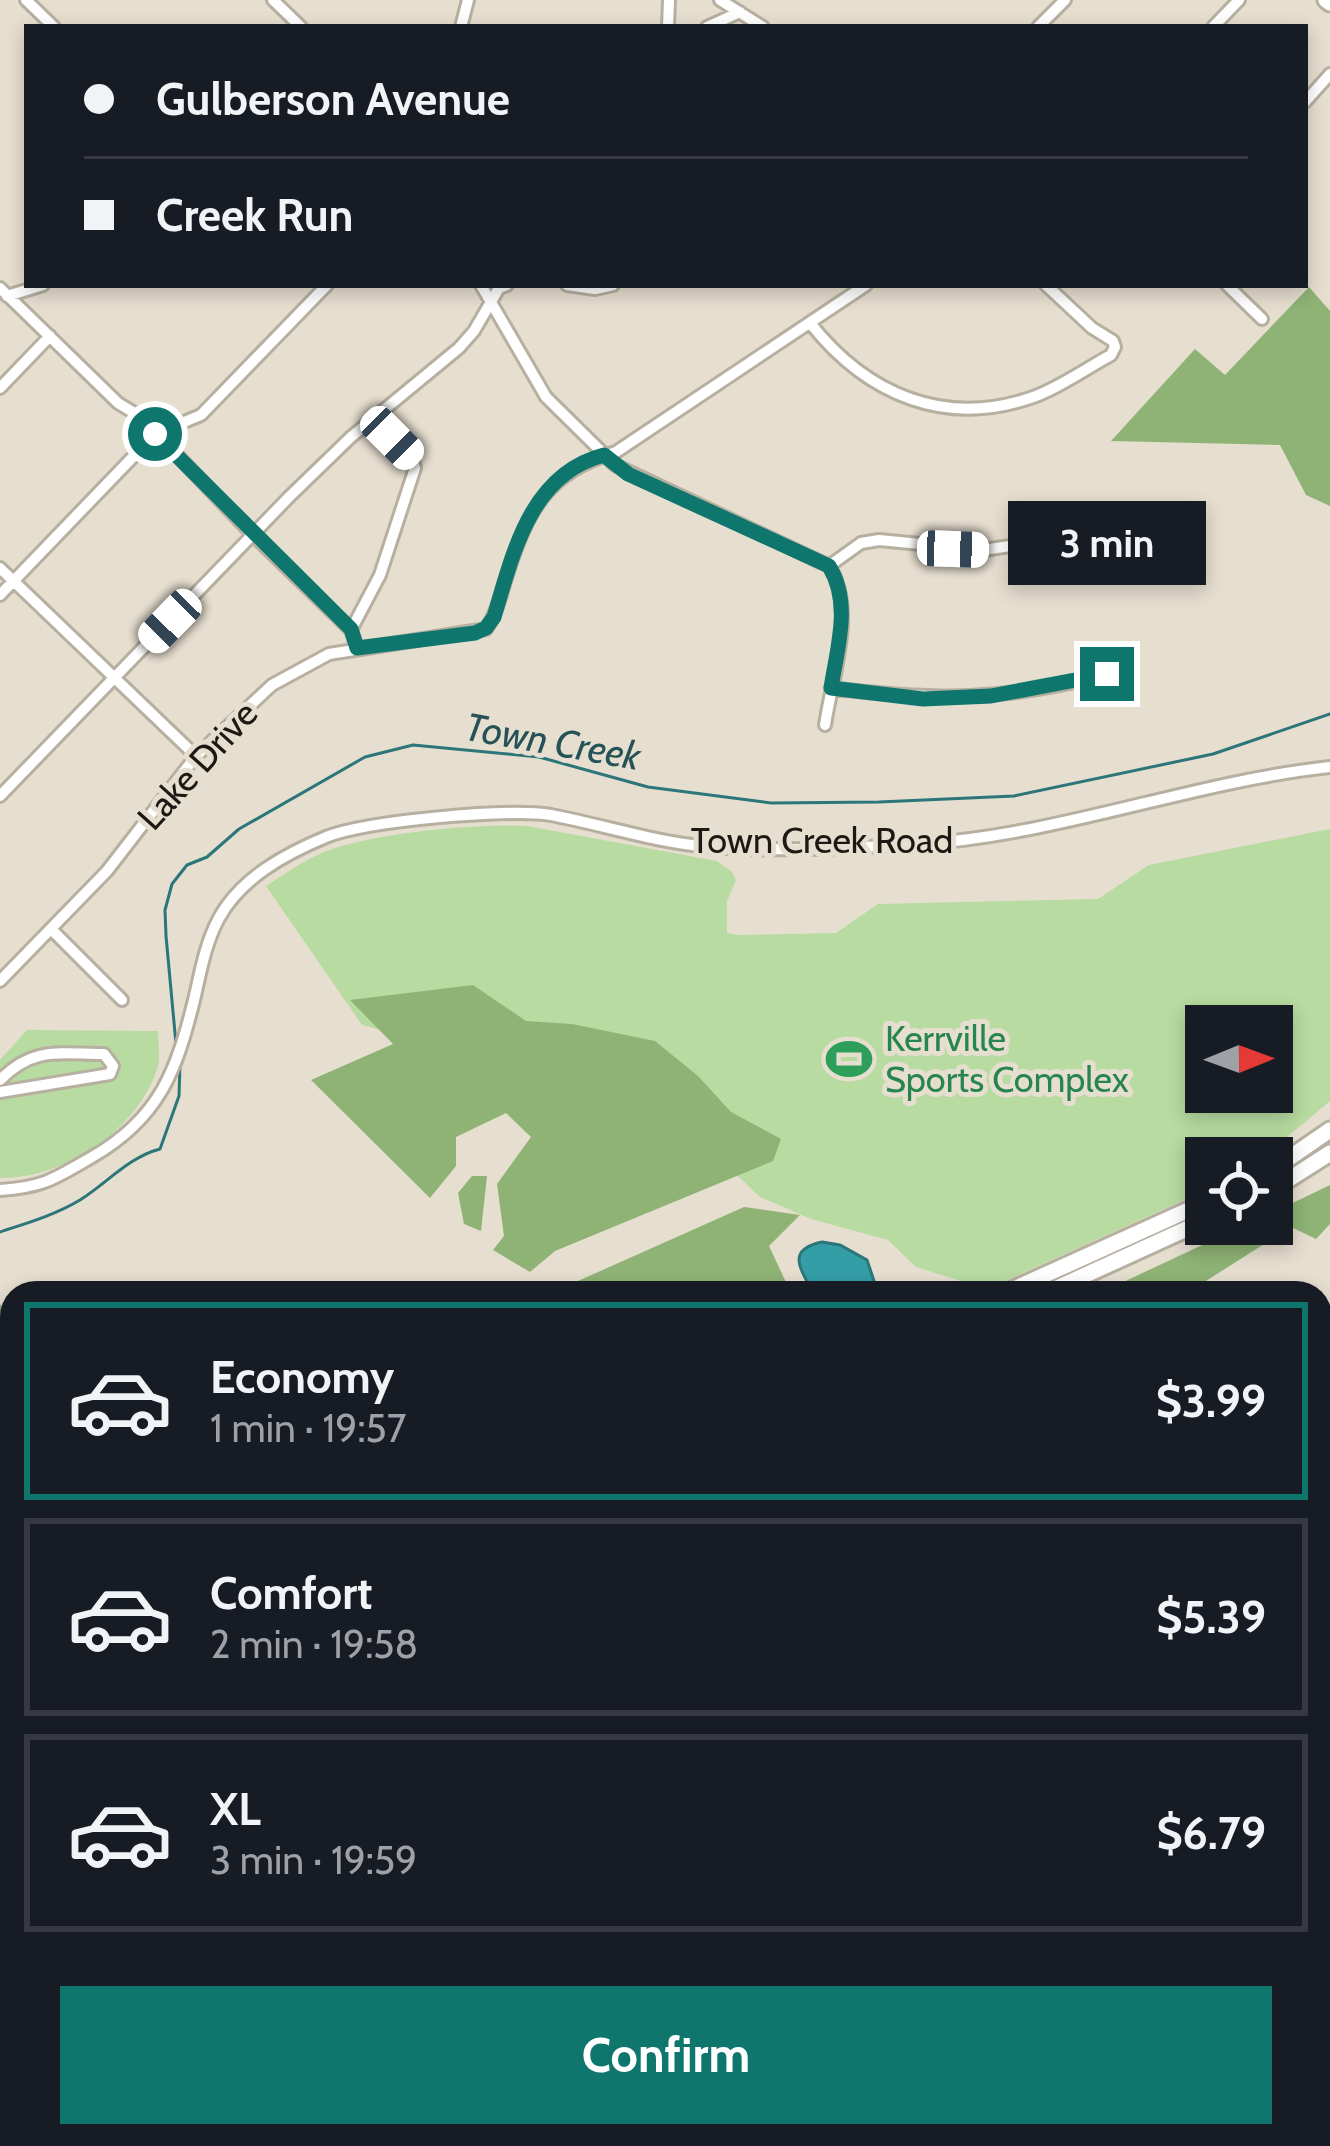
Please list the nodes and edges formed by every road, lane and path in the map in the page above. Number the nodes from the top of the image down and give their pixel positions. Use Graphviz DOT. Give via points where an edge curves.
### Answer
graph roads {
  1 [pos="26,0"];
  2 [pos="721,0"];
  3 [pos="1065,0"];
  4 [pos="1239,0"];
  5 [pos="740,12"];
  6 [pos="51,24"];
  7 [pos="714,24"];
  8 [pos="758,24"];
  9 [pos="1041,24"];
  10 [pos="1216,24"];
  11 [pos="1330,74"];
  12 [pos="1308,99"];
  13 [pos="324,288"];
  14 [pos="483,288"];
  15 [pos="500,288"];
  16 [pos="862,288"];
  17 [pos="1049,288"];
  18 [pos="1230,288"];
  19 [pos="4,292"];
  20 [pos="490,302"];
  21 [pos="1262,319"];
  22 [pos="810,323"];
  23 [pos="50,336"];
  24 [pos="0,388"];
  25 [pos="373,419"];
  26 [pos="155,434"];
  27 [pos="604,455"];
  28 [pos="1090,523"];
  29 [pos="253,535"];
  30 [pos="829,566"];
  31 [pos="0,568"];
  32 [pos="14,581"];
  33 [pos="0,595"];
  34 [pos="351,629"];
  35 [pos="357,648"];
  36 [pos="1107,674"];
  37 [pos="115,679"];
  38 [pos="831,688"];
  39 [pos="825,725"];
  40 [pos="196,756"];
  41 [pos="1330,766"];
  42 [pos="0,796"];
  43 [pos="51,929"];
  44 [pos="0,981"];
  45 [pos="122,1000"];
  46 [pos="0,1080"];
  47 [pos="0,1092"];
  48 [pos="1330,1130"];
  49 [pos="1330,1153"];
  50 [pos="1293,1156"];
  51 [pos="1293,1177"];
  52 [pos="0,1190"];
  53 [pos="1185,1211"];
  54 [pos="1185,1230"];
  55 [pos="1031,1281"];
  56 [pos="1072,1281"];
  1 -- 6 [label="street"];
  2 -- 5 [label="street"];
  3 -- 9 [label="street"];
  4 -- 10 [label="street"];
  5 -- 7 [label="street"];
  5 -- 8 [label="street"];
  11 -- 12 [label="street"];
  13 -- 26 [label="street" via="201,415"];
  14 -- 20 [label="street"];
  15 -- 20 [label="street"];
  16 -- 22 [label="street, Lake Drive"];
  17 -- 22 [label="street" via="1114,351 1013,402 961,409 896,395 868,381"];
  18 -- 21 [label="street"];
  19 -- 23 [label="street"];
  20 -- 25 [label="street" via="459,348"];
  20 -- 27 [label="street" via="546,397"];
  22 -- 27 [label="street, Lake Drive"];
  23 -- 24 [label="street"];
  23 -- 26 [label="street"];
  25 -- 29 [label="street"];
  25 -- 34 [label="street" via="415,468 380,575"];
  26 -- 29 [label="street"];
  26 -- 32 [label="street"];
  27 -- 30 [label="street" via="628,474"];
  27 -- 35 [label="street, Lake Drive" via="554,484 525,520 486,628"];
  28 -- 30 [label="street" via="983,550 879,540"];
  29 -- 34 [label="street"];
  29 -- 37 [label="street"];
  30 -- 38 [label="street" via="842,613"];
  31 -- 32 [label="street"];
  32 -- 33 [label="street"];
  32 -- 37 [label="street"];
  34 -- 35 [label="street"];
  35 -- 40 [label="street, Lake Drive" via="320,657 272,685"];
  36 -- 38 [label="street" via="968,697"];
  37 -- 40 [label="street"];
  37 -- 42 [label="street"];
  38 -- 39 [label="street"];
  40 -- 43 [label="street, Lake Drive"];
  41 -- 52 [label="street, Town Creek Road" via="934,843 709,847 502,813 333,834 257,874 221,914 175,1065 154,1107 124,1138 42,1187"];
  43 -- 44 [label="street, Lake Drive"];
  43 -- 45 [label="street"];
  46 -- 47 [label="street" via="41,1054 104,1054 113,1066 101,1078"];
  48 -- 50 [label="main road"];
  49 -- 51 [label="main road"];
  53 -- 55 [label="main road"];
  54 -- 56 [label="main road"];
}
